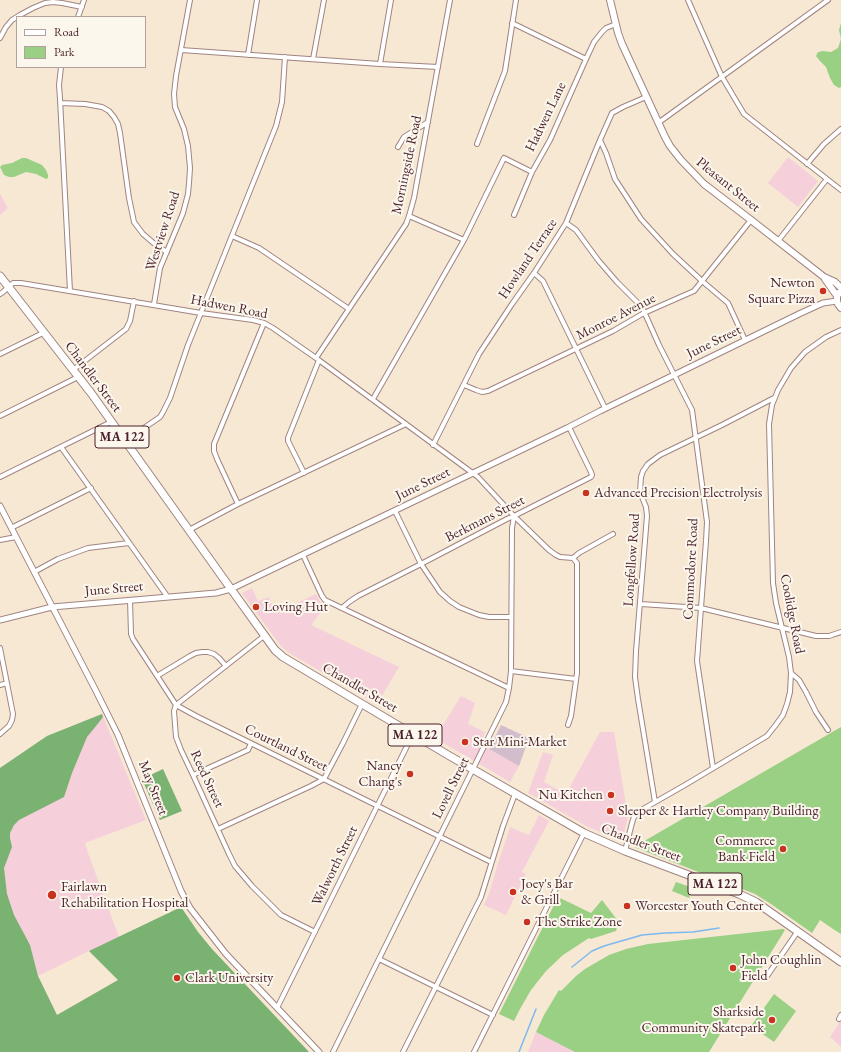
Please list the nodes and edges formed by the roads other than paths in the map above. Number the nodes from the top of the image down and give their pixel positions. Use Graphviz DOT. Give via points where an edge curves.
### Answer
graph roads {
  1 [pos="84,0"];
  2 [pos="190,0"];
  3 [pos="257,0"];
  4 [pos="324,0"];
  5 [pos="391,0"];
  6 [pos="450,0"];
  7 [pos="516,0"];
  8 [pos="610,0"];
  9 [pos="688,0"];
  10 [pos="828,0"];
  11 [pos="82,7"];
  12 [pos="17,16"];
  13 [pos="78,16"];
  14 [pos="16,17"];
  15 [pos="512,23"];
  16 [pos="616,24"];
  17 [pos="0,38"];
  18 [pos="181,50"];
  19 [pos="248,55"];
  20 [pos="284,57"];
  21 [pos="313,59"];
  22 [pos="586,59"];
  23 [pos="380,64"];
  24 [pos="438,67"];
  25 [pos="61,68"];
  26 [pos="722,77"];
  27 [pos="646,97"];
  28 [pos="60,103"];
  29 [pos="428,122"];
  30 [pos="658,124"];
  31 [pos="841,129"];
  32 [pos="600,140"];
  33 [pos="477,144"];
  34 [pos="398,147"];
  35 [pos="807,164"];
  36 [pos="532,172"];
  37 [pos="827,179"];
  38 [pos="841,190"];
  39 [pos="514,215"];
  40 [pos="410,216"];
  41 [pos="751,220"];
  42 [pos="566,223"];
  43 [pos="232,236"];
  44 [pos="464,240"];
  45 [pos="778,241"];
  46 [pos="166,252"];
  47 [pos="534,273"];
  48 [pos="0,276"];
  49 [pos="824,277"];
  50 [pos="702,282"];
  51 [pos="8,287"];
  52 [pos="841,288"];
  53 [pos="70,291"];
  54 [pos="0,294"];
  55 [pos="838,296"];
  56 [pos="134,301"];
  57 [pos="154,304"];
  58 [pos="841,308"];
  59 [pos="349,309"];
  60 [pos="201,312"];
  61 [pos="644,313"];
  62 [pos="264,323"];
  63 [pos="841,330"];
  64 [pos="43,333"];
  65 [pos="745,340"];
  66 [pos="576,349"];
  67 [pos="0,354"];
  68 [pos="317,359"];
  69 [pos="73,370"];
  70 [pos="675,375"];
  71 [pos="78,377"];
  72 [pos="464,385"];
  73 [pos="774,398"];
  74 [pos="373,399"];
  75 [pos="605,408"];
  76 [pos="0,416"];
  77 [pos="111,422"];
  78 [pos="406,424"];
  79 [pos="569,427"];
  80 [pos="695,438"];
  81 [pos="125,441"];
  82 [pos="433,445"];
  83 [pos="61,447"];
  84 [pos="304,473"];
  85 [pos="472,474"];
  86 [pos="0,477"];
  87 [pos="91,488"];
  88 [pos="238,504"];
  89 [pos="0,506"];
  90 [pos="395,511"];
  91 [pos="514,516"];
  92 [pos="12,528"];
  93 [pos="189,530"];
  94 [pos="613,534"];
  95 [pos="16,537"];
  96 [pos="0,540"];
  97 [pos="130,543"];
  98 [pos="303,555"];
  99 [pos="573,558"];
  100 [pos="421,564"];
  101 [pos="34,572"];
  102 [pos="231,589"];
  103 [pos="167,596"];
  104 [pos="130,600"];
  105 [pos="640,604"];
  106 [pos="52,607"];
  107 [pos="342,608"];
  108 [pos="701,608"];
  109 [pos="511,617"];
  110 [pos="0,620"];
  111 [pos="781,628"];
  112 [pos="841,632"];
  113 [pos="264,636"];
  114 [pos="0,648"];
  115 [pos="226,666"];
  116 [pos="511,671"];
  117 [pos="791,673"];
  118 [pos="157,676"];
  119 [pos="576,679"];
  120 [pos="7,683"];
  121 [pos="0,685"];
  122 [pos="510,688"];
  123 [pos="362,704"];
  124 [pos="176,705"];
  125 [pos="568,725"];
  126 [pos="828,730"];
  127 [pos="0,734"];
  128 [pos="413,734"];
  129 [pos="251,743"];
  130 [pos="473,768"];
  131 [pos="713,768"];
  132 [pos="193,775"];
  133 [pos="324,779"];
  134 [pos="515,794"];
  135 [pos="655,802"];
  136 [pos="377,806"];
  137 [pos="218,829"];
  138 [pos="584,833"];
  139 [pos="439,837"];
  140 [pos="625,851"];
  141 [pos="491,862"];
  142 [pos="798,931"];
  143 [pos="315,932"];
  144 [pos="379,959"];
  145 [pos="841,962"];
  146 [pos="767,976"];
  147 [pos="436,987"];
  148 [pos="277,1008"];
  149 [pos="493,1015"];
  150 [pos="319,1052"];
  151 [pos="333,1052"];
  152 [pos="403,1052"];
  153 [pos="474,1052"];
  1 -- 11 [label="street"];
  2 -- 18 [label="street, Westview Road"];
  3 -- 19 [label="street"];
  4 -- 21 [label="street"];
  5 -- 23 [label="street"];
  6 -- 24 [label="street, Morningside Road"];
  7 -- 15 [label="street"];
  8 -- 16 [label="main road, Pleasant Street"];
  9 -- 26 [label="street"];
  10 -- 26 [label="street"];
  11 -- 12 [label="street" via="45,3"];
  11 -- 13 [label="street"];
  14 -- 17 [label="street"];
  15 -- 22 [label="street"];
  15 -- 33 [label="street" via="505,71"];
  16 -- 22 [label="street, Hadwen Lane" via="602,32"];
  16 -- 27 [label="main road, Pleasant Street" via="622,44"];
  18 -- 19 [label="street"];
  18 -- 46 [label="street, Westview Road" via="174,100 186,138 190,176 184,209"];
  19 -- 20 [label="street"];
  20 -- 21 [label="street"];
  20 -- 43 [label="street" via="279,119"];
  21 -- 23 [label="street"];
  22 -- 36 [label="street, Hadwen Lane" via="553,136"];
  23 -- 24 [label="street"];
  24 -- 29 [label="street, Morningside Road"];
  25 -- 28 [label="street"];
  26 -- 30 [label="street"];
  26 -- 35 [label="street" via="744,114"];
  27 -- 30 [label="main road, Pleasant Street"];
  27 -- 32 [label="street, Howland Terrace" via="612,113"];
  28 -- 46 [label="street" via="102,107 114,117 120,133 134,222"];
  28 -- 53 [label="street"];
  29 -- 34 [label="street" via="404,137"];
  29 -- 40 [label="street, Morningside Road"];
  30 -- 41 [label="main road, Pleasant Street" via="667,142 690,170"];
  31 -- 35 [label="street"];
  32 -- 42 [label="street, Howland Terrace"];
  32 -- 50 [label="street" via="615,179 641,219 672,254"];
  35 -- 37 [label="street"];
  36 -- 39 [label="street"];
  36 -- 44 [label="street, Hadwen Lane" via="504,158"];
  37 -- 38 [label="street"];
  37 -- 45 [label="street"];
  40 -- 44 [label="street"];
  40 -- 59 [label="street, Morningside Road"];
  41 -- 45 [label="main road, Pleasant Street"];
  41 -- 50 [label="street, Monroe Avenue"];
  42 -- 47 [label="street, Howland Terrace"];
  42 -- 61 [label="street, Commodore Road" via="576,230 598,260 642,307"];
  43 -- 59 [label="street" via="259,248"];
  43 -- 60 [label="street"];
  44 -- 74 [label="street"];
  45 -- 49 [label="main road, Pleasant Street"];
  46 -- 57 [label="street, Westview Road"];
  47 -- 66 [label="street" via="543,281"];
  47 -- 72 [label="street, Howland Terrace" via="479,354"];
  48 -- 51 [label="main road, Chandler Street / MA 122"];
  49 -- 52 [label="main road, Pleasant Street"];
  49 -- 55 [label="main road, Pleasant Street"];
  50 -- 61 [label="street, Monroe Avenue" via="694,291"];
  50 -- 65 [label="street" via="728,304"];
  51 -- 53 [label="street, Hadwen Road" via="14,283 21,283"];
  51 -- 54 [label="street"];
  51 -- 64 [label="main road, Chandler Street / MA 122"];
  53 -- 56 [label="street, Hadwen Road"];
  55 -- 58 [label="main road, Pleasant Street"];
  55 -- 65 [label="street, June Street"];
  56 -- 57 [label="street, Hadwen Road"];
  56 -- 69 [label="street" via="126,329"];
  57 -- 60 [label="street, Hadwen Road"];
  59 -- 68 [label="street, Morningside Road"];
  60 -- 62 [label="street, Hadwen Road"];
  60 -- 81 [label="street" via="163,412 154,422"];
  61 -- 66 [label="street, Monroe Avenue"];
  61 -- 70 [label="street, Commodore Road"];
  62 -- 68 [label="street, Hadwen Road"];
  62 -- 88 [label="street" via="214,444 217,459"];
  63 -- 73 [label="street, Coolidge Road" via="805,352 785,376"];
  64 -- 67 [label="street"];
  64 -- 69 [label="main road, Chandler Street / MA 122"];
  65 -- 70 [label="street, June Street"];
  66 -- 72 [label="street, Monroe Avenue" via="488,391 482,392"];
  66 -- 75 [label="street"];
  68 -- 74 [label="street, Hadwen Road"];
  68 -- 84 [label="street, Morningside Road" via="288,438"];
  69 -- 71 [label="main road, Chandler Street / MA 122"];
  70 -- 75 [label="street, June Street"];
  70 -- 80 [label="street, Commodore Road" via="692,410"];
  71 -- 76 [label="street"];
  71 -- 77 [label="main road, Chandler Street / MA 122"];
  72 -- 82 [label="street, Howland Terrace"];
  73 -- 80 [label="street, Longfellow Road"];
  73 -- 111 [label="street, Coolidge Road" via="768,437 773,583"];
  74 -- 78 [label="street, Hadwen Road"];
  75 -- 79 [label="street, June Street"];
  77 -- 81 [label="main road, Chandler Street / MA 122"];
  77 -- 83 [label="street"];
  78 -- 82 [label="street, Hadwen Road"];
  78 -- 84 [label="street"];
  79 -- 85 [label="street, June Street"];
  79 -- 91 [label="street, Berkmans Street" via="592,475"];
  80 -- 105 [label="street, Longfellow Road" via="652,460 641,477 640,492 648,516"];
  80 -- 108 [label="street, Commodore Road" via="707,522"];
  81 -- 93 [label="main road, Chandler Street / MA 122"];
  82 -- 85 [label="street, Hadwen Road"];
  83 -- 86 [label="street"];
  83 -- 87 [label="street"];
  84 -- 88 [label="street"];
  85 -- 90 [label="street, June Street"];
  85 -- 91 [label="street, Hadwen Road" via="478,477"];
  87 -- 92 [label="street"];
  87 -- 97 [label="street"];
  88 -- 93 [label="street"];
  89 -- 92 [label="street, May Street"];
  90 -- 98 [label="street, June Street"];
  90 -- 100 [label="street"];
  91 -- 99 [label="street, Hadwen Road" via="553,553 560,557"];
  91 -- 100 [label="street, Berkmans Street"];
  91 -- 109 [label="street, Lovell Street"];
  92 -- 95 [label="street, May Street"];
  93 -- 102 [label="main road, Chandler Street / MA 122"];
  94 -- 99 [label="street"];
  95 -- 96 [label="street"];
  95 -- 101 [label="street, May Street"];
  97 -- 101 [label="street" via="83,549"];
  97 -- 103 [label="street"];
  98 -- 102 [label="street, June Street"];
  98 -- 107 [label="street" via="322,596"];
  99 -- 119 [label="street" via="578,566"];
  100 -- 107 [label="street, Berkmans Street" via="358,596"];
  100 -- 109 [label="street" via="440,592 459,607 478,615"];
  101 -- 106 [label="street, May Street"];
  102 -- 103 [label="street, June Street" via="216,593"];
  102 -- 113 [label="main road, Chandler Street / MA 122"];
  103 -- 104 [label="street, June Street"];
  104 -- 106 [label="street, June Street"];
  104 -- 118 [label="street, Courtland Street" via="131,634"];
  105 -- 108 [label="street"];
  105 -- 135 [label="street, Longfellow Road" via="635,677"];
  106 -- 110 [label="street, June Street"];
  106 -- 148 [label="street, May Street" via="118,735 190,908 221,949"];
  107 -- 122 [label="street"];
  108 -- 111 [label="street"];
  108 -- 131 [label="street, Commodore Road" via="697,661"];
  109 -- 116 [label="street, Lovell Street"];
  111 -- 112 [label="street" via="816,636 829,636"];
  111 -- 117 [label="street, Coolidge Road"];
  113 -- 115 [label="street"];
  113 -- 123 [label="main road, Chandler Street / MA 122" via="283,657"];
  114 -- 120 [label="street"];
  115 -- 118 [label="street" via="214,654 202,652 190,656"];
  115 -- 124 [label="street"];
  116 -- 119 [label="street"];
  116 -- 122 [label="street, Lovell Street"];
  117 -- 126 [label="street" via="799,680"];
  117 -- 131 [label="street, Coolidge Road" via="787,704 776,726 766,736"];
  118 -- 124 [label="street, Courtland Street"];
  119 -- 125 [label="street"];
  120 -- 121 [label="street"];
  120 -- 127 [label="street" via="14,714 9,726"];
  122 -- 130 [label="street, Lovell Street" via="504,707"];
  123 -- 128 [label="main road, Chandler Street / MA 122"];
  123 -- 133 [label="street"];
  124 -- 129 [label="street, Courtland Street"];
  124 -- 132 [label="street, Reed Street" via="176,737"];
  128 -- 130 [label="main road, Chandler Street / MA 122"];
  128 -- 136 [label="street, Walworth Street"];
  129 -- 132 [label="street" via="248,750"];
  129 -- 133 [label="street, Courtland Street"];
  130 -- 134 [label="main road, Chandler Street / MA 122"];
  130 -- 139 [label="street, Lovell Street"];
  131 -- 135 [label="street, Coolidge Road"];
  132 -- 137 [label="street, Reed Street"];
  133 -- 136 [label="street, Courtland Street"];
  133 -- 137 [label="street"];
  134 -- 138 [label="main road, Chandler Street / MA 122"];
  134 -- 141 [label="street"];
  135 -- 140 [label="street, Coolidge Road" via="634,817"];
  136 -- 139 [label="street, Courtland Street"];
  136 -- 143 [label="street, Walworth Street"];
  137 -- 143 [label="street, Reed Street" via="235,866 268,904 281,916"];
  138 -- 140 [label="main road, Chandler Street / MA 122"];
  138 -- 149 [label="street"];
  139 -- 141 [label="street, Courtland Street"];
  139 -- 144 [label="street, Lovell Street"];
  140 -- 142 [label="main road, Chandler Street / MA 122" via="739,894 761,905"];
  141 -- 147 [label="street" via="481,897"];
  142 -- 145 [label="main road, Chandler Street / MA 122"];
  142 -- 146 [label="street"];
  143 -- 148 [label="street, Walworth Street"];
  144 -- 147 [label="street"];
  144 -- 151 [label="street, Lovell Street"];
  147 -- 149 [label="street"];
  147 -- 152 [label="street"];
  148 -- 150 [label="street, May Street"];
  149 -- 153 [label="street"];
}
